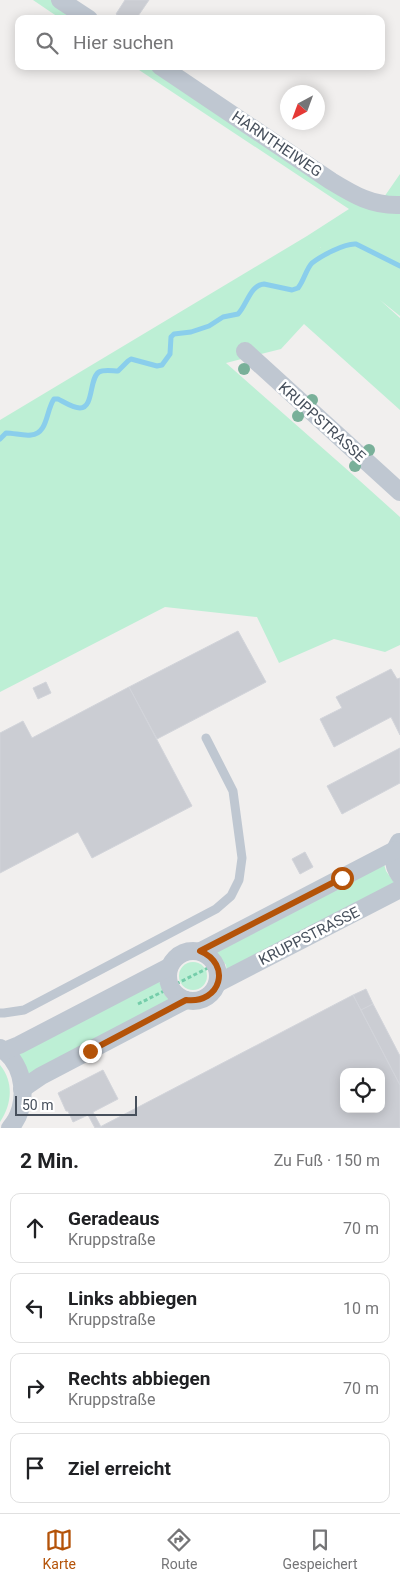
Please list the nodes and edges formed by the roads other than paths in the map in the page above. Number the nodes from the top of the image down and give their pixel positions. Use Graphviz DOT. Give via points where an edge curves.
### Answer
graph roads {
  1 [pos="60,0"];
  2 [pos="82,15"];
  3 [pos="166,70"];
  4 [pos="400,205"];
  5 [pos="245,351"];
  6 [pos="400,492"];
  7 [pos="206,738"];
  8 [pos="397,846"];
  9 [pos="400,876"];
  10 [pos="400,889"];
  11 [pos="200,951"];
  12 [pos="169,967"];
  13 [pos="218,983"];
  14 [pos="186,1000"];
  15 [pos="0,1013"];
  16 [pos="2,1049"];
  17 [pos="22,1089"];
  18 [pos="10,1128"];
  1 -- 2 [label="street"];
  3 -- 4 [label="street, HARNTHEIWEG" via="360,198 386,206"];
  5 -- 6 [label="street, KRUPPSTRASSE"];
  7 -- 15 [label="lane" via="233,791 242,858 239,880 232,896 216,909 24,1010"];
  8 -- 9 [label="street" via="393,860"];
  8 -- 11 [label="street"];
  10 -- 13 [label="street, KRUPPSTRASSE"];
  11 -- 12 [label="street" via="182,953"];
  11 -- 13 [label="street" via="216,964"];
  12 -- 14 [label="street" via="171,987"];
  12 -- 16 [label="street" via="19,1045"];
  13 -- 14 [label="street, KRUPPSTRASSE" via="202,1000"];
  14 -- 17 [label="street, KRUPPSTRASSE"];
  16 -- 17 [label="street" via="16,1067"];
  17 -- 18 [label="street" via="19,1114"];
}
